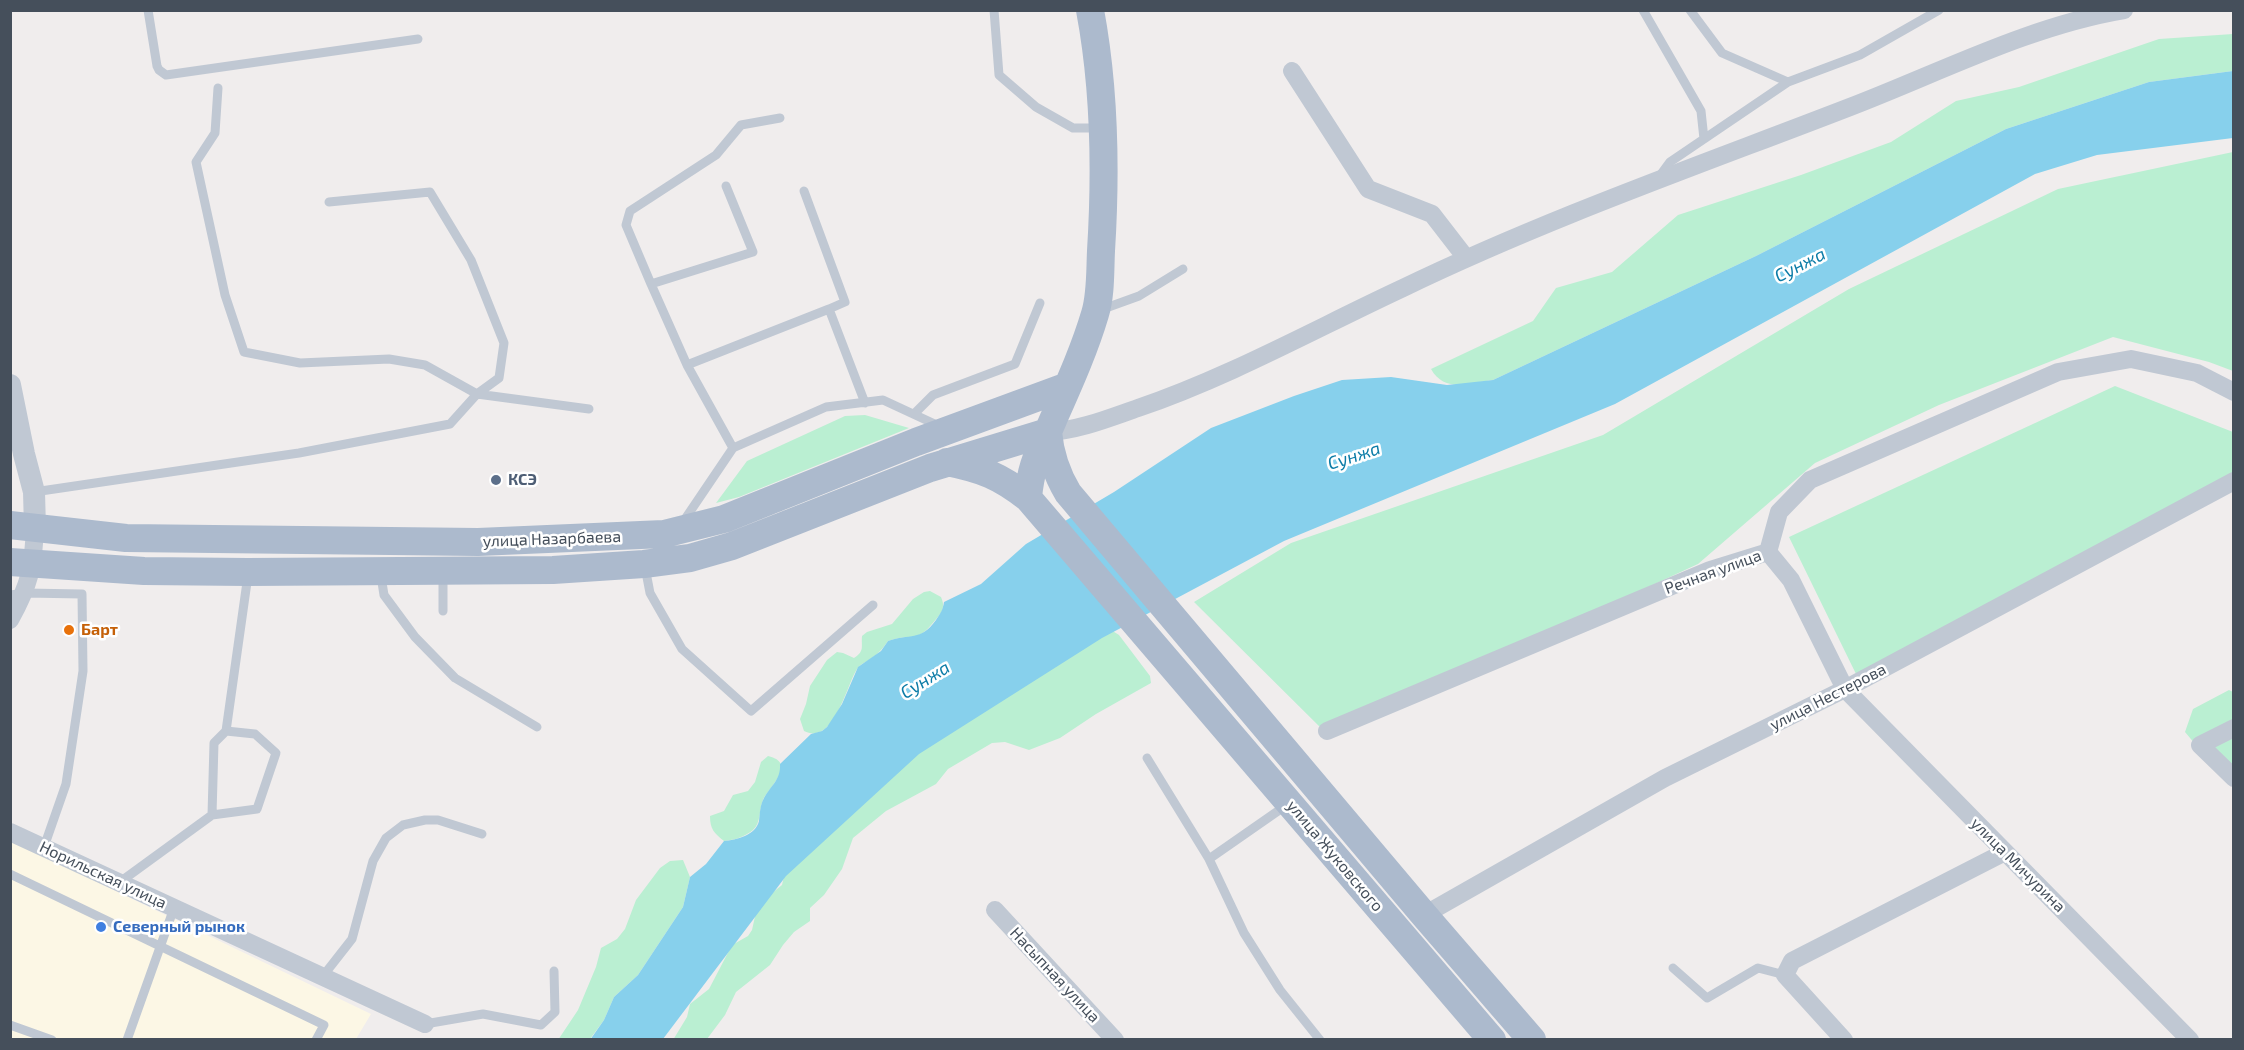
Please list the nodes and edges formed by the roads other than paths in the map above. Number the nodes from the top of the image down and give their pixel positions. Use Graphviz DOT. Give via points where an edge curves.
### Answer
graph roads {
  1 [pos="148,10"];
  2 [pos="994,10"];
  3 [pos="1090,10"];
  4 [pos="1643,10"];
  5 [pos="1690,10"];
  6 [pos="1939,10"];
  7 [pos="2124,10"];
  8 [pos="418,39"];
  9 [pos="1292,71"];
  10 [pos="1788,82"];
  11 [pos="218,88"];
  12 [pos="780,118"];
  13 [pos="1103,128"];
  14 [pos="1704,139"];
  15 [pos="1658,179"];
  16 [pos="726,186"];
  17 [pos="804,191"];
  18 [pos="329,202"];
  19 [pos="1466,258"];
  20 [pos="1184,269"];
  21 [pos="651,284"];
  22 [pos="1040,303"];
  23 [pos="829,309"];
  24 [pos="1096,311"];
  25 [pos="687,365"];
  26 [pos="10,385"];
  27 [pos="1068,386"];
  28 [pos="2234,392"];
  29 [pos="477,394"];
  30 [pos="865,402"];
  31 [pos="589,408"];
  32 [pos="914,414"];
  33 [pos="961,426"];
  34 [pos="1048,432"];
  35 [pos="733,448"];
  36 [pos="17,454"];
  37 [pos="946,462"];
  38 [pos="2234,481"];
  39 [pos="34,492"];
  40 [pos="1036,508"];
  41 [pos="23,527"];
  42 [pos="677,531"];
  43 [pos="1768,552"];
  44 [pos="22,563"];
  45 [pos="645,564"];
  46 [pos="380,570"];
  47 [pos="444,570"];
  48 [pos="248,572"];
  49 [pos="18,594"];
  50 [pos="873,605"];
  51 [pos="443,611"];
  52 [pos="10,620"];
  53 [pos="1845,689"];
  54 [pos="537,727"];
  55 [pos="2234,728"];
  56 [pos="1328,730"];
  57 [pos="226,731"];
  58 [pos="1147,758"];
  59 [pos="2234,778"];
  60 [pos="1290,803"];
  61 [pos="212,815"];
  62 [pos="10,832"];
  63 [pos="482,834"];
  64 [pos="44,847"];
  65 [pos="2005,852"];
  66 [pos="1209,859"];
  67 [pos="10,874"];
  68 [pos="120,882"];
  69 [pos="174,908"];
  70 [pos="995,910"];
  71 [pos="1424,915"];
  72 [pos="160,945"];
  73 [pos="1673,968"];
  74 [pos="554,971"];
  75 [pos="1785,975"];
  76 [pos="323,976"];
  77 [pos="425,1024"];
  78 [pos="10,1025"];
  79 [pos="2188,1039"];
  80 [pos="52,1040"];
  81 [pos="127,1040"];
  82 [pos="316,1040"];
  83 [pos="1115,1040"];
  84 [pos="1320,1040"];
  85 [pos="1492,1040"];
  86 [pos="1532,1040"];
  87 [pos="1844,1040"];
  1 -- 8 [label="lane" via="157,66 166,75"];
  2 -- 13 [label="lane" via="999,75 1036,107 1073,128"];
  3 -- 13 [label="main road"];
  4 -- 14 [label="lane" via="1701,111"];
  5 -- 10 [label="lane" via="1722,53"];
  6 -- 10 [label="lane" via="1860,55"];
  7 -- 15 [label="street" via="2056,26"];
  9 -- 19 [label="street" via="1368,189 1432,214"];
  10 -- 14 [label="lane"];
  11 -- 29 [label="lane" via="214,133 196,162 225,295 244,352 300,363 389,359 425,365"];
  12 -- 21 [label="lane" via="741,125 716,155 630,211 626,225"];
  13 -- 24 [label="main road" via="1103,220"];
  14 -- 15 [label="lane" via="1670,162"];
  15 -- 19 [label="street"];
  16 -- 21 [label="lane" via="753,252"];
  17 -- 23 [label="lane" via="845,302"];
  18 -- 29 [label="lane" via="430,192 471,260 504,343 499,378"];
  19 -- 34 [label="street" via="1181,393 1094,424"];
  20 -- 24 [label="lane" via="1139,296"];
  21 -- 25 [label="lane"];
  22 -- 32 [label="lane" via="1015,364 933,395"];
  23 -- 25 [label="lane"];
  23 -- 30 [label="lane"];
  24 -- 27 [label="main road"];
  25 -- 35 [label="lane"];
  26 -- 36 [label="street"];
  27 -- 33 [label="main road, улица Назарбаева"];
  27 -- 34 [label="main road"];
  28 -- 43 [label="street, Речная улица" via="2198,374 2131,359 2058,372 1810,480 1779,512"];
  29 -- 31 [label="lane"];
  29 -- 39 [label="lane" via="450,424 299,453"];
  30 -- 32 [label="lane" via="883,400"];
  30 -- 35 [label="lane" via="826,407"];
  32 -- 33 [label="lane"];
  33 -- 34 [label="main road" via="1028,427"];
  33 -- 42 [label="main road, улица Назарбаева" via="723,519"];
  34 -- 37 [label="main road, улица Назарбаева"];
  34 -- 40 [label="main road" via="1034,464"];
  34 -- 71 [label="main road" via="1054,466 1068,493"];
  35 -- 42 [label="lane"];
  36 -- 39 [label="street"];
  37 -- 40 [label="main road, улица Жуковского" via="1007,481"];
  37 -- 45 [label="main road, улица Назарбаева" via="732,546 690,558"];
  38 -- 53 [label="street, улица Нестерова"];
  39 -- 41 [label="street"];
  40 -- 60 [label="main road, улица Жуковского"];
  41 -- 42 [label="main road, улица Назарбаева" via="126,538 478,542"];
  41 -- 44 [label="street"];
  43 -- 53 [label="street, улица Мичурина" via="1791,580"];
  43 -- 56 [label="street, Речная улица" via="1710,570"];
  44 -- 48 [label="main road, улица Назарбаева" via="144,571"];
  44 -- 49 [label="street"];
  45 -- 47 [label="main road, улица Назарбаева" via="553,570"];
  45 -- 50 [label="lane" via="650,593 682,649 751,711"];
  46 -- 47 [label="main road, улица Назарбаева"];
  46 -- 48 [label="main road, улица Назарбаева"];
  46 -- 54 [label="lane" via="384,595 415,637 455,678"];
  47 -- 51 [label="lane"];
  48 -- 57 [label="lane"];
  49 -- 52 [label="street"];
  49 -- 64 [label="lane" via="82,594 82,671 66,784"];
  53 -- 65 [label="street, улица Мичурина"];
  53 -- 71 [label="street, улица Нестерова" via="1665,778"];
  55 -- 59 [label="street" via="2200,745"];
  57 -- 61 [label="lane" via="214,742"];
  57 -- 61 [label="lane" via="255,734 276,753 257,809"];
  58 -- 66 [label="lane"];
  60 -- 66 [label="lane"];
  60 -- 85 [label="main road, улица Жуковского"];
  61 -- 68 [label="lane"];
  62 -- 64 [label="street, Норильская улица"];
  63 -- 76 [label="lane" via="438,820 425,820 404,825 386,837 373,861 352,939"];
  64 -- 68 [label="street, Норильская улица"];
  65 -- 75 [label="street" via="1792,961"];
  65 -- 79 [label="street, улица Мичурина"];
  66 -- 84 [label="lane" via="1244,933 1280,990"];
  67 -- 72 [label="lane"];
  68 -- 69 [label="street, Норильская улица"];
  69 -- 72 [label="lane"];
  69 -- 76 [label="street, Норильская улица"];
  70 -- 83 [label="street, Насыпная улица"];
  71 -- 86 [label="main road"];
  72 -- 81 [label="lane"];
  72 -- 82 [label="lane" via="324,1025"];
  73 -- 75 [label="lane" via="1707,998 1758,968"];
  74 -- 77 [label="lane" via="555,1012 541,1025 483,1014"];
  75 -- 87 [label="street"];
  76 -- 77 [label="street, Норильская улица"];
  78 -- 80 [label="lane"];
}
